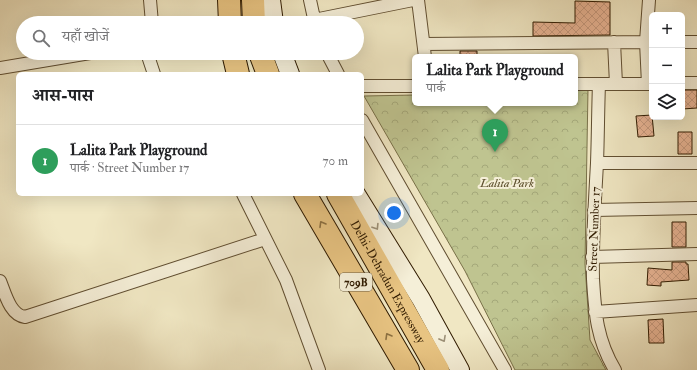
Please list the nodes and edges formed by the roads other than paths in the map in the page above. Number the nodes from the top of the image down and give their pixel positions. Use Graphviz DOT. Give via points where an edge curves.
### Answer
graph roads {
  1 [pos="150,0"];
  2 [pos="229,0"];
  3 [pos="253,0"];
  4 [pos="271,0"];
  5 [pos="310,0"];
  6 [pos="413,0"];
  7 [pos="418,0"];
  8 [pos="649,0"];
  9 [pos="649,12"];
  10 [pos="151,16"];
  11 [pos="230,16"];
  12 [pos="254,16"];
  13 [pos="273,16"];
  14 [pos="314,16"];
  15 [pos="342,16"];
  16 [pos="614,42"];
  17 [pos="649,42"];
  18 [pos="685,42"];
  19 [pos="697,42"];
  20 [pos="424,44"];
  21 [pos="425,54"];
  22 [pos="48,60"];
  23 [pos="149,60"];
  24 [pos="234,60"];
  25 [pos="263,60"];
  26 [pos="285,60"];
  27 [pos="331,60"];
  28 [pos="0,68"];
  29 [pos="153,72"];
  30 [pos="237,72"];
  31 [pos="267,72"];
  32 [pos="289,72"];
  33 [pos="337,72"];
  34 [pos="685,83"];
  35 [pos="697,83"];
  36 [pos="578,84"];
  37 [pos="598,84"];
  38 [pos="616,84"];
  39 [pos="649,84"];
  40 [pos="364,86"];
  41 [pos="412,86"];
  42 [pos="364,123"];
  43 [pos="597,163"];
  44 [pos="697,164"];
  45 [pos="244,196"];
  46 [pos="306,196"];
  47 [pos="339,196"];
  48 [pos="357,196"];
  49 [pos="697,208"];
  50 [pos="594,210"];
  51 [pos="265,239"];
  52 [pos="697,254"];
  53 [pos="592,257"];
  54 [pos="0,281"];
  55 [pos="697,305"];
  56 [pos="594,312"];
  57 [pos="319,370"];
  58 [pos="408,370"];
  59 [pos="438,370"];
  60 [pos="460,370"];
  61 [pos="505,370"];
  62 [pos="615,370"];
  1 -- 10 [label="street"];
  2 -- 11 [label="highway"];
  3 -- 12 [label="highway"];
  4 -- 13 [label="street"];
  5 -- 14 [label="street"];
  6 -- 15 [label="street"];
  7 -- 20 [label="street"];
  8 -- 9 [label="street"];
  16 -- 17 [label="street"];
  16 -- 20 [label="street"];
  16 -- 38 [label="street"];
  18 -- 19 [label="street"];
  20 -- 21 [label="street"];
  22 -- 28 [label="street"];
  23 -- 29 [label="street"];
  24 -- 30 [label="highway"];
  25 -- 31 [label="highway"];
  26 -- 32 [label="street"];
  27 -- 33 [label="street"];
  34 -- 35 [label="street"];
  36 -- 37 [label="street"];
  37 -- 38 [label="street"];
  37 -- 43 [label="street, Street Number 17"];
  38 -- 39 [label="street"];
  40 -- 41 [label="street"];
  42 -- 61 [label="street"];
  43 -- 44 [label="street"];
  43 -- 50 [label="street, Street Number 17"];
  45 -- 51 [label="street"];
  58 -- 46 [label="highway, 709B, one-way"];
  47 -- 59 [label="highway, Delhi-Dehradun Expressway / 709B"];
  48 -- 60 [label="street, one-way" via="421,299"];
  49 -- 50 [label="street"];
  50 -- 53 [label="street, Street Number 17"];
  51 -- 54 [label="street" via="25,317 20,316 12,307"];
  51 -- 57 [label="street" via="286,280"];
  52 -- 53 [label="street"];
  53 -- 56 [label="street, Street Number 17"];
  55 -- 56 [label="street"];
  56 -- 62 [label="street, Street Number 17" via="607,357"];
}
